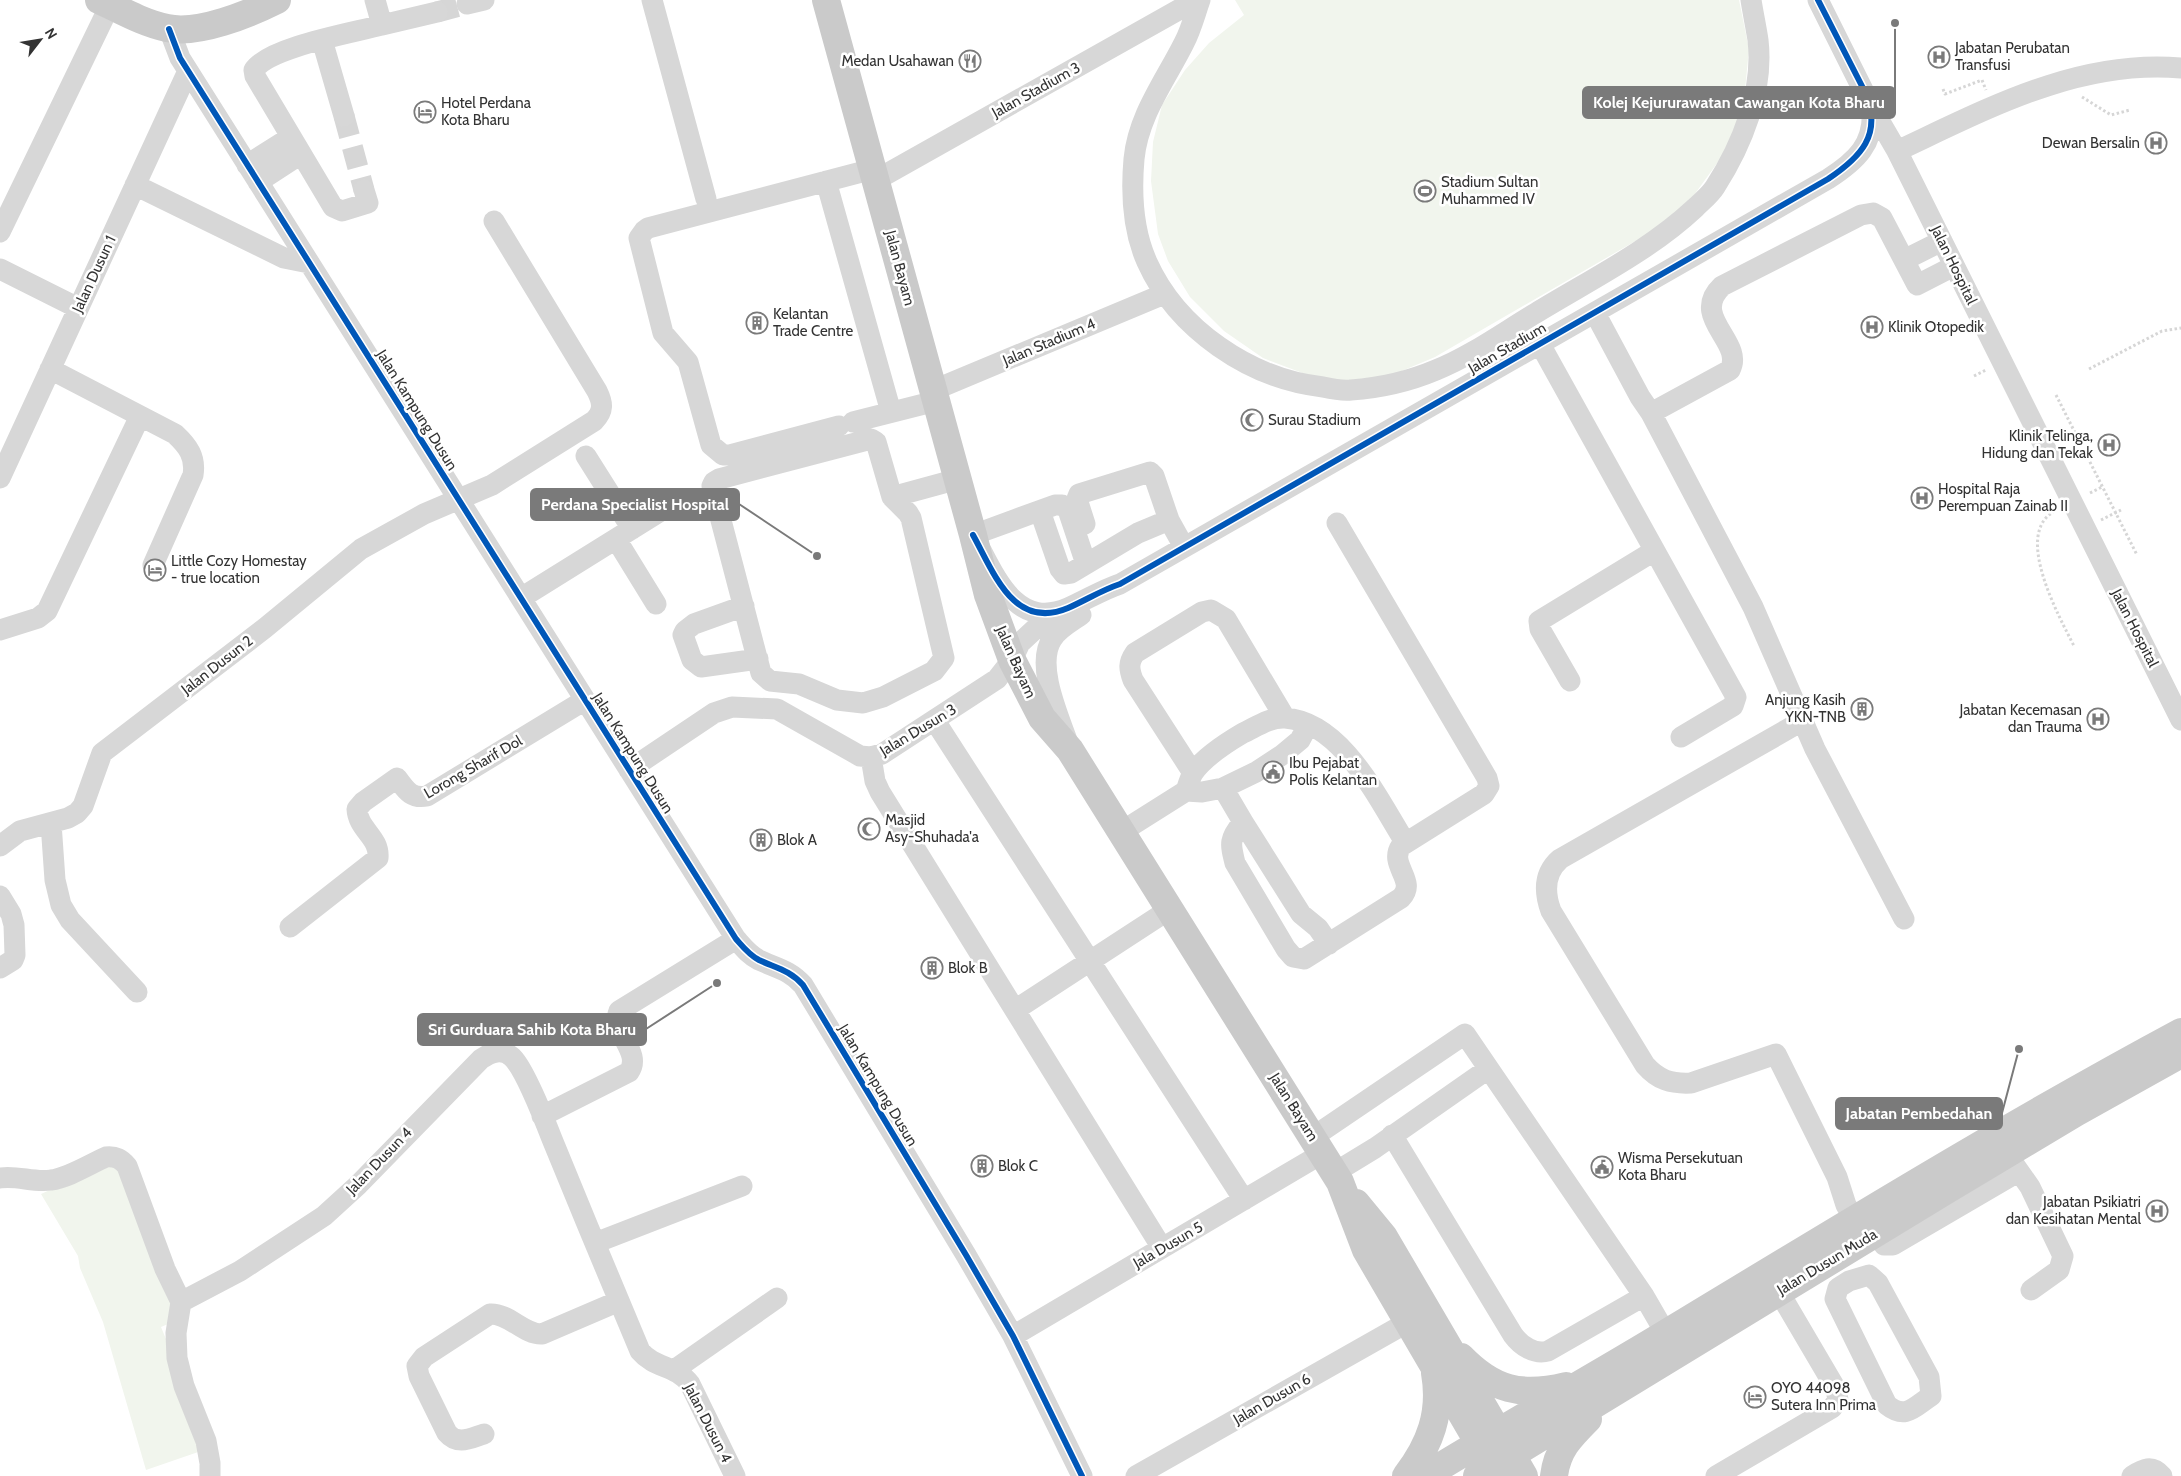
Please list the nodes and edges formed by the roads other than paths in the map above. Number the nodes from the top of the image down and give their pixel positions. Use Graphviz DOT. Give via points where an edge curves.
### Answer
graph roads {
  1 [pos="136,0"];
  2 [pos="242,0"];
  3 [pos="277,0"];
  4 [pos="375,0"];
  5 [pos="652,0"];
  6 [pos="826,0"];
  7 [pos="1196,0"];
  8 [pos="1200,0"];
  9 [pos="1751,0"];
  10 [pos="105,2"];
  11 [pos="1822,2"];
  12 [pos="437,12"];
  13 [pos="382,26"];
  14 [pos="169,29"];
  15 [pos="322,40"];
  16 [pos="2181,68"];
  17 [pos="188,71"];
  18 [pos="1872,108"];
  19 [pos="344,116"];
  20 [pos="296,146"];
  21 [pos="1897,151"];
  22 [pos="253,173"];
  23 [pos="874,175"];
  24 [pos="826,181"];
  25 [pos="135,185"];
  26 [pos="364,190"];
  27 [pos="706,198"];
  28 [pos="494,221"];
  29 [pos="0,232"];
  30 [pos="1942,241"];
  31 [pos="1904,260"];
  32 [pos="309,263"];
  33 [pos="1954,266"];
  34 [pos="0,269"];
  35 [pos="1164,294"];
  36 [pos="78,308"];
  37 [pos="1595,312"];
  38 [pos="1535,313"];
  39 [pos="1545,341"];
  40 [pos="50,369"];
  41 [pos="935,395"];
  42 [pos="891,412"];
  43 [pos="1651,413"];
  44 [pos="140,416"];
  45 [pos="846,424"];
  46 [pos="586,456"];
  47 [pos="1,471"];
  48 [pos="958,479"];
  49 [pos="892,497"];
  50 [pos="458,499"];
  51 [pos="659,512"];
  52 [pos="1168,520"];
  53 [pos="1337,523"];
  54 [pos="624,534"];
  55 [pos="974,535"];
  56 [pos="1184,547"];
  57 [pos="1654,551"];
  58 [pos="1091,561"];
  59 [pos="153,564"];
  60 [pos="1120,584"];
  61 [pos="521,598"];
  62 [pos="656,604"];
  63 [pos="744,606"];
  64 [pos="1068,608"];
  65 [pos="0,630"];
  66 [pos="1012,660"];
  67 [pos="759,666"];
  68 [pos="1570,681"];
  69 [pos="585,700"];
  70 [pos="748,707"];
  71 [pos="1285,718"];
  72 [pos="2181,720"];
  73 [pos="935,721"];
  74 [pos="1802,721"];
  75 [pos="1308,725"];
  76 [pos="1681,737"];
  77 [pos="1070,750"];
  78 [pos="871,757"];
  79 [pos="629,770"];
  80 [pos="1189,782"];
  81 [pos="1223,788"];
  82 [pos="1243,822"];
  83 [pos="51,823"];
  84 [pos="1121,832"];
  85 [pos="1405,842"];
  86 [pos="0,846"];
  87 [pos="0,896"];
  88 [pos="1170,909"];
  89 [pos="1904,919"];
  90 [pos="290,926"];
  91 [pos="736,939"];
  92 [pos="1329,944"];
  93 [pos="1090,961"];
  94 [pos="0,968"];
  95 [pos="137,992"];
  96 [pos="1015,1010"];
  97 [pos="2181,1032"];
  98 [pos="2181,1054"];
  99 [pos="1488,1069"];
  100 [pos="542,1116"];
  101 [pos="1392,1135"];
  102 [pos="1327,1161"];
  103 [pos="2012,1163"];
  104 [pos="0,1178"];
  105 [pos="742,1186"];
  106 [pos="1244,1200"];
  107 [pos="1865,1226"];
  108 [pos="595,1243"];
  109 [pos="1162,1248"];
  110 [pos="1842,1270"];
  111 [pos="2031,1290"];
  112 [pos="1780,1292"];
  113 [pos="1644,1296"];
  114 [pos="777,1298"];
  115 [pos="619,1301"];
  116 [pos="180,1302"];
  117 [pos="1408,1322"];
  118 [pos="1436,1326"];
  119 [pos="1666,1334"];
  120 [pos="1013,1336"];
  121 [pos="1433,1365"];
  122 [pos="674,1370"];
  123 [pos="1611,1380"];
  124 [pos="484,1434"];
  125 [pos="1488,1437"];
  126 [pos="1500,1470"];
  127 [pos="210,1476"];
  128 [pos="735,1476"];
  129 [pos="1082,1476"];
  130 [pos="1136,1476"];
  131 [pos="1406,1476"];
  132 [pos="1425,1476"];
  133 [pos="1554,1476"];
  134 [pos="1716,1476"];
  135 [pos="2132,1476"];
  136 [pos="2162,1476"];
  1 -- 2 [label="main road" via="179,12 198,11"];
  3 -- 14 [label="main road" via="253,12 206,26"];
  4 -- 13 [label="street"];
  5 -- 27 [label="street"];
  6 -- 23 [label="main road, Jalan Bayam"];
  7 -- 23 [label="street, Jalan Stadium 3"];
  8 -- 35 [label="street" via="1183,45 1145,118 1135,156 1135,222 1145,260"];
  9 -- 38 [label="street" via="1758,42 1758,81 1750,116 1714,190 1676,226"];
  10 -- 14 [label="main road"];
  10 -- 29 [label="street"];
  11 -- 18 [label="street, Jalan Hospital"];
  12 -- 13 [label="street"];
  13 -- 15 [label="street"];
  14 -- 17 [label="street, Jalan Kampung Dusun" via="175,49"];
  15 -- 19 [label="street"];
  15 -- 20 [label="street" via="282,52 254,70"];
  16 -- 21 [label="street" via="2085,75 2037,88"];
  17 -- 22 [label="street, Jalan Kampung Dusun"];
  17 -- 25 [label="street, Jalan Dusun 1"];
  18 -- 21 [label="street, Jalan Hospital"];
  18 -- 37 [label="street, Jalan Stadium" via="1870,137 1843,170"];
  20 -- 22 [label="street"];
  20 -- 26 [label="street" via="337,210 368,203"];
  21 -- 30 [label="street, Jalan Hospital"];
  22 -- 32 [label="street, Jalan Kampung Dusun"];
  23 -- 24 [label="street, Jalan Stadium 3"];
  23 -- 41 [label="main road, Jalan Bayam"];
  24 -- 42 [label="street"];
  24 -- 45 [label="street, Jalan Stadium 3" via="648,228 641,234 639,243 663,333 688,362 708,438 717,452 730,455"];
  25 -- 32 [label="street" via="284,258"];
  25 -- 36 [label="street, Jalan Dusun 1"];
  28 -- 50 [label="street, Jalan Dusun 2" via="597,391 602,406 594,421 492,485"];
  30 -- 31 [label="street"];
  30 -- 33 [label="street, Jalan Hospital"];
  31 -- 33 [label="street" via="1917,285"];
  31 -- 43 [label="street" via="1882,218 1878,214 1867,213 1722,286 1716,291 1711,307 1732,355 1730,370"];
  32 -- 50 [label="street, Jalan Kampung Dusun"];
  33 -- 72 [label="street, Jalan Hospital"];
  34 -- 36 [label="street"];
  35 -- 38 [label="street" via="1188,321 1223,349 1259,371 1305,386 1349,390 1401,381 1436,370"];
  35 -- 41 [label="street, Jalan Stadium 4"];
  36 -- 40 [label="street, Jalan Dusun 1"];
  37 -- 39 [label="street, Jalan Stadium"];
  37 -- 43 [label="street"];
  38 -- 39 [label="street"];
  39 -- 56 [label="street, Jalan Stadium"];
  39 -- 57 [label="street"];
  40 -- 44 [label="street"];
  40 -- 47 [label="street, Jalan Dusun 1"];
  41 -- 42 [label="street, Jalan Stadium 4"];
  41 -- 48 [label="main road, Jalan Bayam"];
  42 -- 45 [label="street, Jalan Stadium 4"];
  43 -- 74 [label="street" via="1758,618"];
  44 -- 59 [label="street" via="175,434 191,451 195,463 194,475"];
  44 -- 65 [label="street" via="48,611 38,618"];
  46 -- 54 [label="street"];
  48 -- 49 [label="street"];
  48 -- 55 [label="main road, Jalan Bayam"];
  49 -- 63 [label="street" via="876,442 871,439 719,478 712,486"];
  49 -- 67 [label="street" via="911,518 944,652 940,665 883,697 863,703 837,700 799,684 770,681"];
  50 -- 61 [label="street, Jalan Kampung Dusun"];
  50 -- 83 [label="street, Jalan Dusun 2" via="361,549 265,628 105,751 99,759 83,806 73,816"];
  51 -- 54 [label="street"];
  52 -- 56 [label="street"];
  52 -- 58 [label="street" via="1138,532"];
  52 -- 58 [label="street" via="1151,472 1078,494"];
  53 -- 85 [label="street" via="1490,786 1484,794"];
  54 -- 61 [label="street"];
  54 -- 62 [label="street"];
  55 -- 58 [label="street" via="1040,511 1061,573 1067,575"];
  55 -- 64 [label="street, Jalan Bayam" via="1002,587 1021,608 1046,613"];
  55 -- 66 [label="main road, Jalan Bayam" via="988,595"];
  56 -- 60 [label="street, Jalan Stadium"];
  57 -- 68 [label="street" via="1539,621 1540,629"];
  57 -- 76 [label="street" via="1736,697 1733,706"];
  60 -- 64 [label="street, Jalan Bayam"];
  60 -- 77 [label="street, Jalan Bayam" via="1104,601 1062,628 1051,639 1046,652 1050,688"];
  61 -- 69 [label="street, Jalan Kampung Dusun"];
  63 -- 67 [label="street"];
  63 -- 67 [label="street" via="694,624 683,635 692,660 701,668"];
  64 -- 66 [label="street, Jalan Dusun 3" via="1020,643"];
  66 -- 73 [label="street, Jalan Dusun 3" via="997,679"];
  66 -- 77 [label="main road, Jalan Bayam" via="1042,718"];
  67 -- 70 [label="street"];
  69 -- 79 [label="street, Jalan Kampung Dusun"];
  69 -- 90 [label="street, Lorong Sharif Dol" via="427,796 417,798 409,794 397,778 363,802 357,808 358,819 378,845 378,858"];
  70 -- 78 [label="street, Jalan Dusun 3" via="788,713 852,753"];
  70 -- 79 [label="street, Jalan Dusun 3" via="732,707 714,713"];
  71 -- 75 [label="street"];
  71 -- 80 [label="street" via="1266,721 1236,737 1208,758"];
  71 -- 80 [label="street" via="1226,619 1211,610 1135,653 1130,660 1133,680"];
  73 -- 78 [label="street, Jalan Dusun 3" via="888,751"];
  73 -- 93 [label="street"];
  74 -- 89 [label="street"];
  74 -- 107 [label="street" via="1560,859 1548,876 1547,900 1640,1057 1654,1075 1677,1084 1691,1083 1776,1054 1840,1182 1846,1205"];
  75 -- 81 [label="street" via="1300,740 1282,755"];
  75 -- 85 [label="street" via="1326,733 1342,747"];
  77 -- 84 [label="main road, Jalan Bayam"];
  78 -- 96 [label="street" via="880,792"];
  79 -- 91 [label="street, Jalan Kampung Dusun"];
  80 -- 81 [label="street" via="1202,792"];
  80 -- 84 [label="street"];
  81 -- 82 [label="street"];
  82 -- 92 [label="street" via="1301,914 1318,928"];
  82 -- 92 [label="street" via="1232,836 1235,864 1286,948 1293,957 1304,959"];
  83 -- 86 [label="street, Jalan Dusun 2" via="20,831"];
  83 -- 95 [label="street" via="55,880 61,905 70,920"];
  84 -- 88 [label="main road, Jalan Bayam"];
  85 -- 92 [label="street" via="1396,856 1408,884 1405,895"];
  87 -- 94 [label="street" via="14,924 15,955"];
  88 -- 93 [label="street"];
  88 -- 102 [label="main road, Jalan Bayam"];
  91 -- 100 [label="street" via="620,1012 617,1022 632,1055 629,1072"];
  91 -- 120 [label="street, Jalan Kampung Dusun" via="746,952 794,975 803,985"];
  93 -- 96 [label="street"];
  93 -- 106 [label="street"];
  96 -- 109 [label="street"];
  97 -- 107 [label="main road" via="1965,1153"];
  98 -- 103 [label="main road, Jalan Dusun Muda"];
  99 -- 101 [label="street"];
  99 -- 102 [label="street" via="1465,1034"];
  99 -- 113 [label="street"];
  100 -- 108 [label="street, Jalan Dusun 4"];
  100 -- 116 [label="street, Jalan Dusun 4" via="514,1058 507,1052 488,1054 324,1216 240,1271"];
  101 -- 102 [label="street"];
  101 -- 113 [label="street" via="1513,1335 1523,1345 1537,1352 1548,1351"];
  102 -- 106 [label="street, Jala Dusun 5"];
  102 -- 117 [label="main road, Jalan Bayam" via="1366,1250"];
  102 -- 118 [label="main road" via="1384,1238"];
  103 -- 107 [label="main road, Jalan Dusun Muda" via="1950,1200"];
  103 -- 111 [label="street" via="2030,1187 2063,1256 2059,1270"];
  104 -- 116 [label="street" via="52,1180 106,1157 118,1158 127,1166"];
  105 -- 108 [label="street"];
  106 -- 109 [label="street, Jala Dusun 5"];
  107 -- 110 [label="main road, Jalan Dusun Muda"];
  107 -- 119 [label="main road"];
  108 -- 115 [label="street, Jalan Dusun 4"];
  109 -- 120 [label="street, Jala Dusun 5"];
  110 -- 110 [label="street" via="1869,1275 1878,1283 1929,1377 1931,1396 1906,1413 1895,1412 1887,1405 1835,1299"];
  110 -- 112 [label="main road, Jalan Dusun Muda"];
  112 -- 123 [label="main road, Jalan Dusun Muda"];
  112 -- 134 [label="street" via="1836,1389 1838,1400 1832,1408"];
  113 -- 119 [label="street"];
  114 -- 122 [label="street"];
  115 -- 122 [label="street, Jalan Dusun 4" via="647,1360"];
  115 -- 124 [label="street" via="542,1334 490,1314 424,1358 417,1371 447,1433 459,1441"];
  116 -- 127 [label="street" via="177,1358 184,1386 206,1441"];
  117 -- 121 [label="main road, Jalan Bayam"];
  117 -- 130 [label="street, Jalan Dusun 6"];
  118 -- 123 [label="main road" via="1476,1372 1507,1389 1548,1390"];
  118 -- 125 [label="main road"];
  119 -- 123 [label="main road"];
  120 -- 129 [label="street, Jalan Kampung Dusun"];
  121 -- 125 [label="main road, Jalan Bayam"];
  121 -- 131 [label="main road" via="1438,1389 1434,1426 1427,1444"];
  122 -- 128 [label="street, Jalan Dusun 4" via="690,1384"];
  123 -- 125 [label="main road"];
  123 -- 126 [label="main road, Jalan Dusun Muda"];
  123 -- 133 [label="main road" via="1558,1455"];
  125 -- 126 [label="main road"];
  125 -- 132 [label="main road"];
  135 -- 136 [label="street" via="2146,1468 2156,1470"];
}
